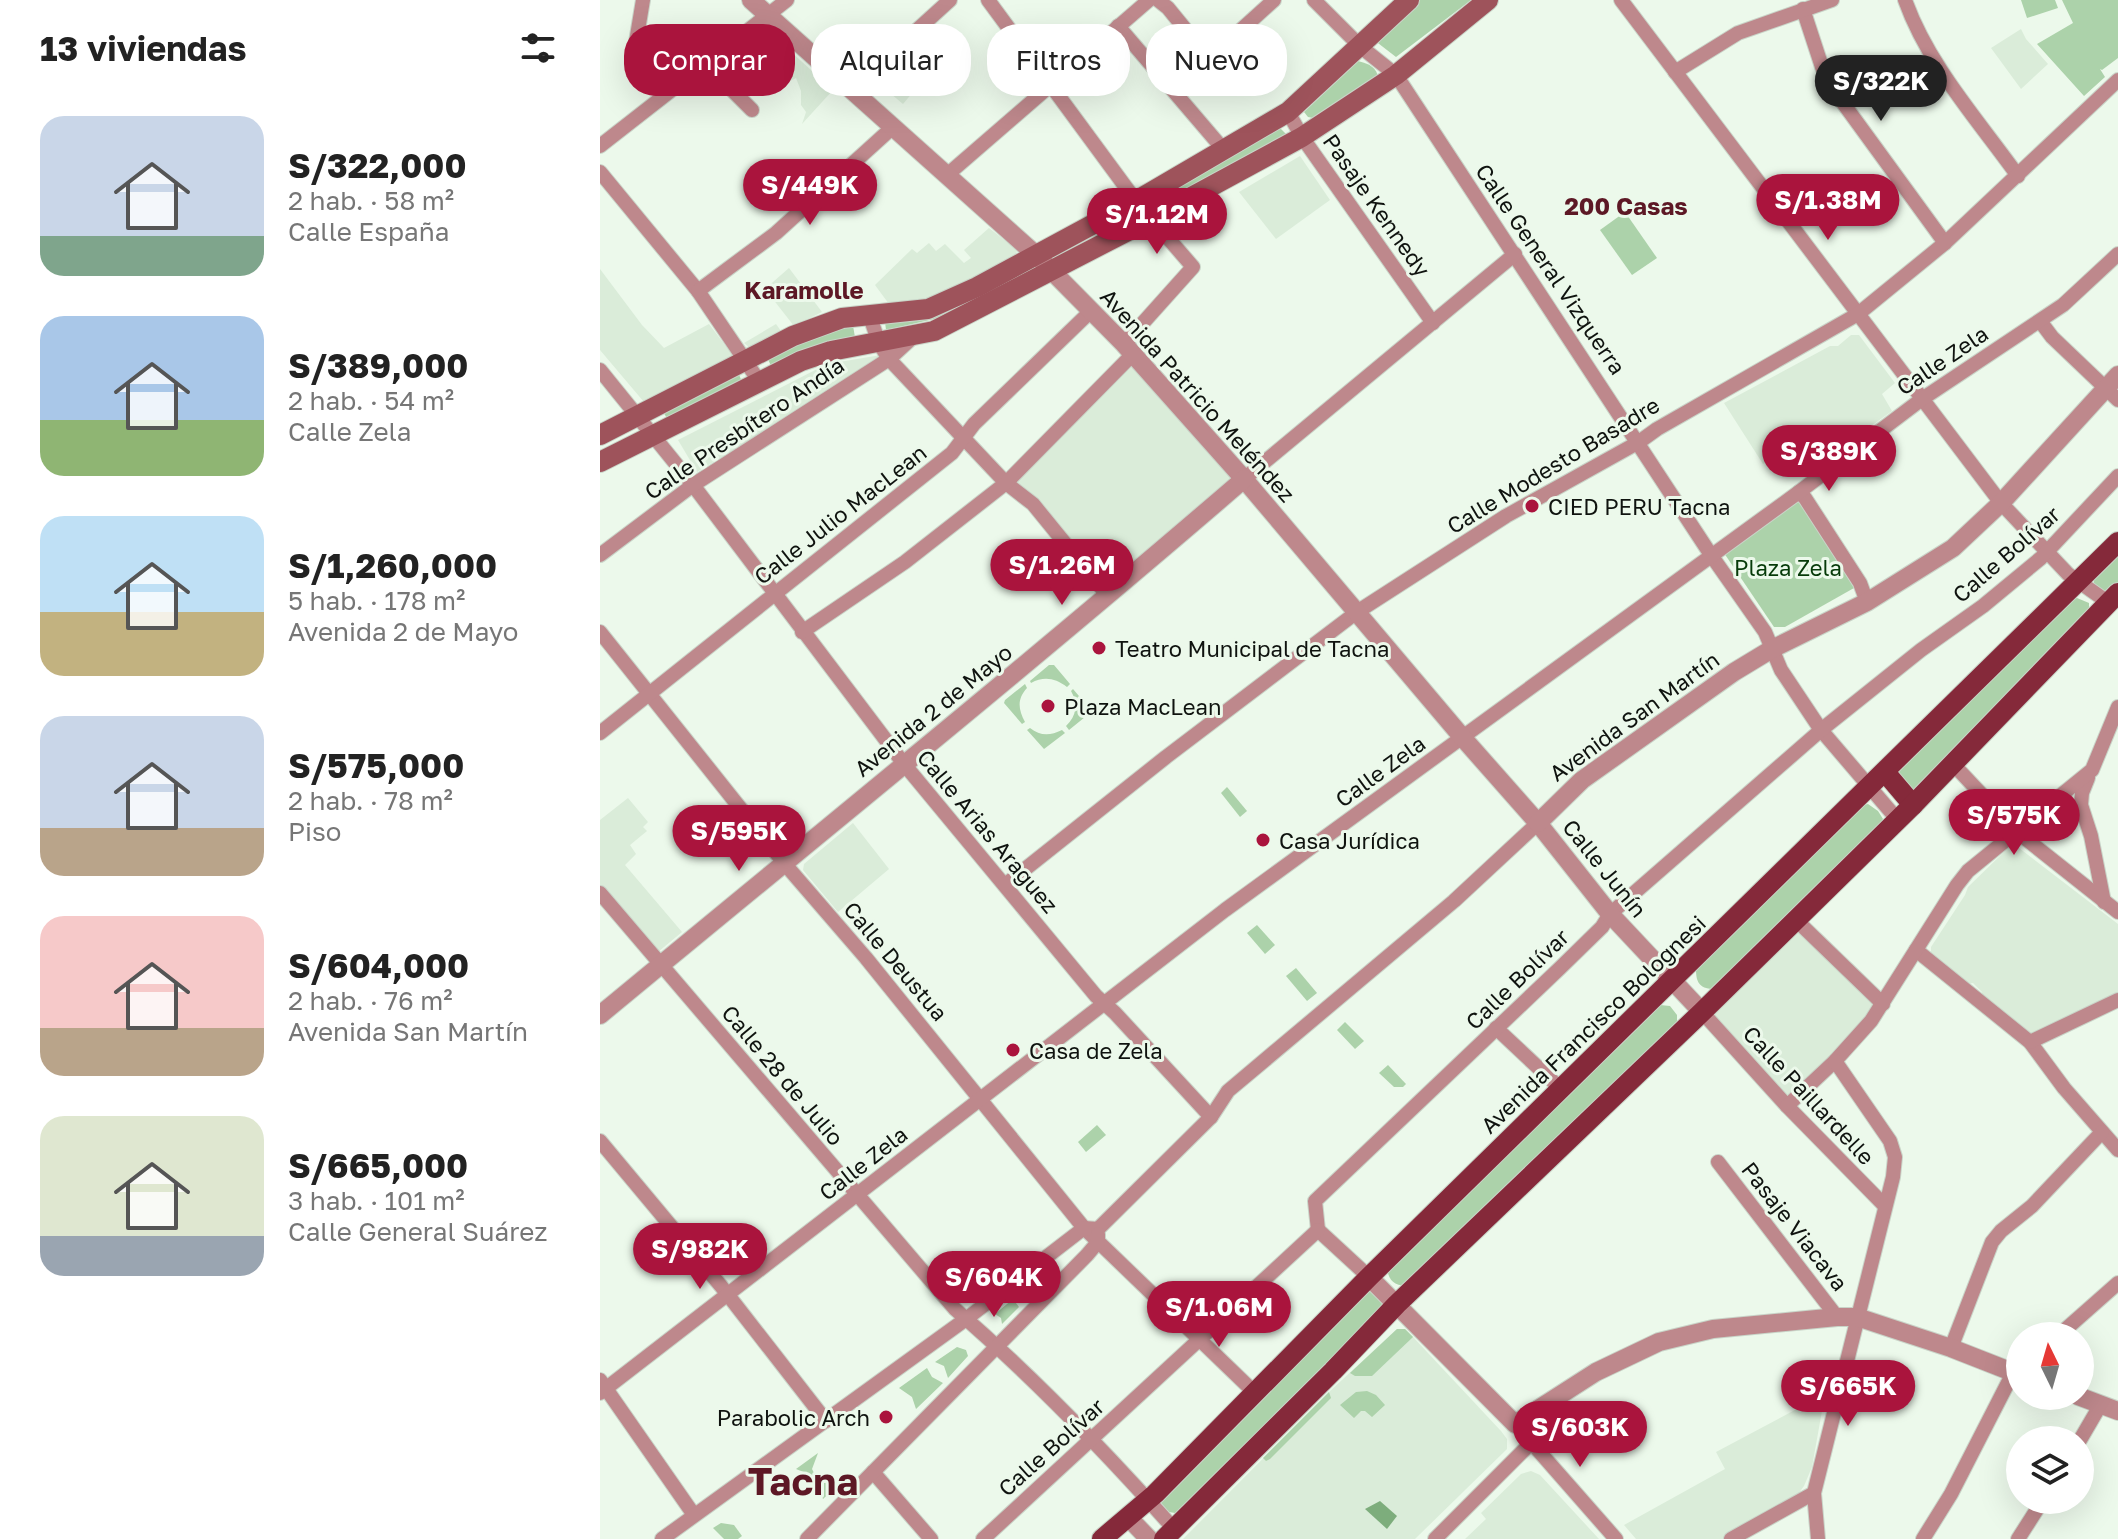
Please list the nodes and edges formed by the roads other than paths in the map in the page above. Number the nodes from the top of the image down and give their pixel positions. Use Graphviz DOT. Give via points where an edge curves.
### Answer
graph roads {
  1 [pos="643,0"];
  2 [pos="751,0"];
  3 [pos="787,0"];
  4 [pos="950,0"];
  5 [pos="988,0"];
  6 [pos="1149,0"];
  7 [pos="1158,0"];
  8 [pos="1274,0"];
  9 [pos="1314,0"];
  10 [pos="1409,0"];
  11 [pos="1488,0"];
  12 [pos="1832,0"];
  13 [pos="1905,0"];
  14 [pos="1623,1"];
  15 [pos="1803,9"];
  16 [pos="768,16"];
  17 [pos="639,24"];
  18 [pos="757,24"];
  19 [pos="924,24"];
  20 [pos="1006,24"];
  21 [pos="1120,24"];
  22 [pos="1180,24"];
  23 [pos="1248,24"];
  24 [pos="1130,40"];
  25 [pos="1361,47"];
  26 [pos="811,54"];
  27 [pos="1675,72"];
  28 [pos="1396,75"];
  29 [pos="2118,80"];
  30 [pos="662,96"];
  31 [pos="738,96"];
  32 [pos="858,96"];
  33 [pos="1036,96"];
  34 [pos="1060,96"];
  35 [pos="752,110"];
  36 [pos="1288,112"];
  37 [pos="893,127"];
  38 [pos="1302,137"];
  39 [pos="600,146"];
  40 [pos="1223,149"];
  41 [pos="600,172"];
  42 [pos="947,175"];
  43 [pos="2018,176"];
  44 [pos="1136,201"];
  45 [pos="1151,219"];
  46 [pos="1945,243"];
  47 [pos="1515,254"];
  48 [pos="2118,254"];
  49 [pos="1043,262"];
  50 [pos="698,291"];
  51 [pos="1091,311"];
  52 [pos="869,314"];
  53 [pos="1858,314"];
  54 [pos="2040,321"];
  55 [pos="1433,323"];
  56 [pos="1128,349"];
  57 [pos="884,351"];
  58 [pos="745,361"];
  59 [pos="600,370"];
  60 [pos="759,381"];
  61 [pos="2114,388"];
  62 [pos="1922,399"];
  63 [pos="638,415"];
  64 [pos="653,434"];
  65 [pos="600,435"];
  66 [pos="964,437"];
  67 [pos="1639,442"];
  68 [pos="600,462"];
  69 [pos="2118,476"];
  70 [pos="1244,479"];
  71 [pos="1006,483"];
  72 [pos="693,485"];
  73 [pos="1799,492"];
  74 [pos="2001,503"];
  75 [pos="2118,542"];
  76 [pos="2047,552"];
  77 [pos="600,555"];
  78 [pos="1711,555"];
  79 [pos="2077,583"];
  80 [pos="774,594"];
  81 [pos="1108,596"];
  82 [pos="2116,596"];
  83 [pos="1867,602"];
  84 [pos="1357,612"];
  85 [pos="600,632"];
  86 [pos="802,632"];
  87 [pos="1772,649"];
  88 [pos="649,692"];
  89 [pos="2118,707"];
  90 [pos="1821,730"];
  91 [pos="600,733"];
  92 [pos="1463,738"];
  93 [pos="904,764"];
  94 [pos="1953,764"];
  95 [pos="2092,770"];
  96 [pos="1878,779"];
  97 [pos="1913,805"];
  98 [pos="1897,819"];
  99 [pos="1538,823"];
  100 [pos="2016,831"];
  101 [pos="784,863"];
  102 [pos="1005,885"];
  103 [pos="600,893"];
  104 [pos="2104,902"];
  105 [pos="2118,912"];
  106 [pos="1610,914"];
  107 [pos="1795,919"];
  108 [pos="1916,950"];
  109 [pos="661,965"];
  110 [pos="1671,981"];
  111 [pos="2118,1000"];
  112 [pos="1105,1003"];
  113 [pos="1883,1004"];
  114 [pos="1702,1012"];
  115 [pos="600,1015"];
  116 [pos="1496,1028"];
  117 [pos="2030,1042"];
  118 [pos="1835,1061"];
  119 [pos="1561,1089"];
  120 [pos="980,1098"];
  121 [pos="1787,1106"];
  122 [pos="1211,1117"];
  123 [pos="2102,1132"];
  124 [pos="600,1141"];
  125 [pos="2118,1150"];
  126 [pos="1718,1162"];
  127 [pos="857,1196"];
  128 [pos="1885,1206"];
  129 [pos="1318,1230"];
  130 [pos="1093,1233"];
  131 [pos="1369,1277"];
  132 [pos="2118,1283"];
  133 [pos="727,1295"];
  134 [pos="1397,1304"];
  135 [pos="1837,1317"];
  136 [pos="1857,1317"];
  137 [pos="966,1319"];
  138 [pos="2074,1322"];
  139 [pos="1201,1340"];
  140 [pos="998,1347"];
  141 [pos="1951,1348"];
  142 [pos="2006,1368"];
  143 [pos="602,1387"];
  144 [pos="1254,1392"];
  145 [pos="2006,1394"];
  146 [pos="2110,1408"];
  147 [pos="826,1421"];
  148 [pos="1515,1424"];
  149 [pos="2093,1426"];
  150 [pos="1093,1440"];
  151 [pos="1531,1443"];
  152 [pos="873,1472"];
  153 [pos="1814,1493"];
  154 [pos="1148,1500"];
  155 [pos="2034,1514"];
  156 [pos="694,1515"];
  157 [pos="1128,1517"];
  158 [pos="1169,1534"];
  159 [pos="662,1539"];
  160 [pos="807,1539"];
  161 [pos="931,1539"];
  162 [pos="983,1539"];
  163 [pos="1102,1539"];
  164 [pos="1149,1539"];
  165 [pos="1435,1539"];
  166 [pos="1616,1539"];
  167 [pos="1731,1539"];
  168 [pos="1818,1539"];
  169 [pos="1923,1539"];
  170 [pos="2018,1539"];
  1 -- 17 [label="street"];
  2 -- 16 [label="street, Avenida Patricio Meléndez"];
  3 -- 16 [label="street"];
  4 -- 19 [label="street"];
  5 -- 20 [label="street"];
  6 -- 21 [label="street"];
  7 -- 22 [label="street"];
  8 -- 23 [label="street"];
  9 -- 25 [label="street, Calle General Vizquerra"];
  10 -- 25 [label="main road"];
  11 -- 28 [label="main road"];
  12 -- 15 [label="street"];
  13 -- 43 [label="street" via="1930,54"];
  14 -- 27 [label="street"];
  15 -- 27 [label="street" via="1738,33"];
  15 -- 46 [label="street" via="1835,92"];
  16 -- 18 [label="street"];
  16 -- 26 [label="street, Avenida Patricio Meléndez"];
  24 -- 40 [label="street"];
  25 -- 28 [label="street, Calle General Vizquerra"];
  25 -- 36 [label="main road"];
  27 -- 53 [label="street"];
  28 -- 38 [label="main road"];
  28 -- 47 [label="street, Calle General Vizquerra"];
  29 -- 43 [label="street, Calle Modesto Basadre"];
  30 -- 39 [label="street"];
  31 -- 35 [label="street"];
  32 -- 37 [label="street, Avenida Patricio Meléndez"];
  33 -- 42 [label="street"];
  34 -- 44 [label="street"];
  36 -- 38 [label="street, Pasaje Kennedy"];
  36 -- 40 [label="main road"];
  37 -- 42 [label="street, Avenida Patricio Meléndez"];
  37 -- 50 [label="street" via="776,233"];
  38 -- 45 [label="main road"];
  38 -- 55 [label="street, Pasaje Kennedy"];
  40 -- 44 [label="main road"];
  41 -- 50 [label="street"];
  42 -- 49 [label="street, Avenida Patricio Meléndez"];
  43 -- 46 [label="street, Calle Modesto Basadre"];
  44 -- 45 [label="street"];
  44 -- 49 [label="main road"];
  45 -- 49 [label="main road"];
  45 -- 56 [label="street" via="1193,267"];
  46 -- 53 [label="street, Calle Modesto Basadre"];
  47 -- 55 [label="street, Avenida 2 de Mayo"];
  47 -- 67 [label="street, Calle General Vizquerra"];
  48 -- 54 [label="street, Calle Zela"];
  49 -- 51 [label="street, Avenida Patricio Meléndez"];
  49 -- 52 [label="main road" via="928,309"];
  49 -- 57 [label="main road" via="945,326"];
  50 -- 58 [label="street"];
  51 -- 56 [label="street, Avenida Patricio Meléndez"];
  51 -- 66 [label="street, Calle Julio MacLean"];
  52 -- 57 [label="street"];
  52 -- 58 [label="main road" via="803,332"];
  53 -- 62 [label="street"];
  53 -- 67 [label="street, Calle Modesto Basadre"];
  54 -- 61 [label="street"];
  54 -- 62 [label="street, Calle Zela"];
  55 -- 70 [label="street, Avenida 2 de Mayo"];
  56 -- 70 [label="street, Avenida Patricio Meléndez"];
  56 -- 71 [label="street"];
  57 -- 60 [label="main road" via="816,356"];
  57 -- 66 [label="street"];
  57 -- 72 [label="street, Calle Presbítero Andía"];
  58 -- 60 [label="street"];
  58 -- 63 [label="main road"];
  59 -- 63 [label="street, Calle Arias Araguez"];
  60 -- 64 [label="main road"];
  61 -- 74 [label="street, Avenida San Martín"];
  62 -- 73 [label="street, Calle Zela"];
  62 -- 74 [label="street"];
  63 -- 64 [label="street, Calle Arias Araguez"];
  63 -- 65 [label="main road"];
  64 -- 68 [label="main road"];
  64 -- 72 [label="street, Calle Arias Araguez"];
  66 -- 71 [label="street"];
  66 -- 80 [label="street, Calle Julio MacLean" via="952,453"];
  67 -- 78 [label="street, Calle General Vizquerra"];
  67 -- 84 [label="street, Calle Modesto Basadre" via="1506,516"];
  69 -- 76 [label="street, Calle Bolívar"];
  70 -- 81 [label="street, Avenida 2 de Mayo"];
  70 -- 84 [label="street, Avenida Patricio Meléndez"];
  71 -- 81 [label="street" via="1033,504"];
  71 -- 86 [label="street" via="905,562"];
  72 -- 77 [label="street, Calle Presbítero Andía"];
  72 -- 80 [label="street, Calle Arias Araguez"];
  73 -- 78 [label="street, Calle Zela"];
  73 -- 83 [label="street" via="1860,583"];
  74 -- 76 [label="street"];
  74 -- 83 [label="street, Avenida San Martín" via="1953,548"];
  75 -- 79 [label="main road, Avenida Francisco Bolognesi"];
  76 -- 79 [label="street"];
  76 -- 90 [label="street, Calle Bolívar"];
  78 -- 87 [label="street, Calle General Vizquerra"];
  78 -- 92 [label="street, Calle Zela"];
  79 -- 82 [label="street"];
  79 -- 96 [label="main road, Avenida Francisco Bolognesi"];
  80 -- 86 [label="street, Calle Arias Araguez"];
  80 -- 88 [label="street, Calle Julio MacLean"];
  81 -- 93 [label="street, Avenida 2 de Mayo"];
  82 -- 94 [label="main road"];
  83 -- 87 [label="street, Avenida San Martín"];
  84 -- 92 [label="street, Avenida Patricio Meléndez"];
  84 -- 102 [label="street, Calle Modesto Basadre"];
  85 -- 88 [label="street, Calle Deustua"];
  86 -- 93 [label="street, Calle Arias Araguez"];
  87 -- 90 [label="street, Calle General Vizquerra"];
  87 -- 99 [label="street, Avenida San Martín" via="1582,780"];
  88 -- 91 [label="street, Calle Julio MacLean"];
  88 -- 101 [label="street, Calle Deustua"];
  89 -- 95 [label="street"];
  90 -- 96 [label="street, Calle General Vizquerra"];
  90 -- 106 [label="street, Calle Bolívar"];
  92 -- 99 [label="street, Avenida Patricio Meléndez"];
  92 -- 112 [label="street, Calle Zela"];
  93 -- 101 [label="street, Avenida 2 de Mayo"];
  93 -- 102 [label="street, Calle Arias Araguez"];
  94 -- 97 [label="main road"];
  94 -- 100 [label="street"];
  95 -- 100 [label="street"];
  95 -- 104 [label="street" via="2081,805"];
  96 -- 97 [label="main road"];
  96 -- 98 [label="street, Calle General Vizquerra"];
  96 -- 110 [label="main road, Avenida Francisco Bolognesi"];
  97 -- 98 [label="main road"];
  98 -- 107 [label="main road"];
  99 -- 106 [label="street, Calle Junín"];
  99 -- 122 [label="street, Avenida San Martín" via="1454,901 1228,1091"];
  100 -- 104 [label="street"];
  100 -- 108 [label="street" via="1968,871"];
  101 -- 109 [label="street, Avenida 2 de Mayo"];
  101 -- 120 [label="street, Calle Deustua"];
  102 -- 112 [label="street, Calle Arias Araguez"];
  103 -- 109 [label="street, Calle 28 de Julio"];
  104 -- 105 [label="street"];
  106 -- 110 [label="street, Calle Junín"];
  106 -- 116 [label="street, Calle Bolívar"];
  107 -- 113 [label="street"];
  107 -- 114 [label="main road"];
  108 -- 113 [label="street"];
  108 -- 117 [label="street"];
  109 -- 115 [label="street, Avenida 2 de Mayo"];
  109 -- 127 [label="street, Calle 28 de Julio"];
  110 -- 114 [label="street, Calle Junín"];
  110 -- 119 [label="main road, Avenida Francisco Bolognesi"];
  111 -- 117 [label="street"];
  112 -- 120 [label="street, Calle Zela"];
  112 -- 122 [label="street, Calle Arias Araguez"];
  113 -- 118 [label="street"];
  114 -- 121 [label="street, Calle Paillardelle"];
  114 -- 134 [label="main road"];
  116 -- 119 [label="street"];
  116 -- 129 [label="street, Calle Bolívar" via="1315,1201"];
  117 -- 123 [label="street"];
  118 -- 121 [label="street"];
  118 -- 128 [label="street" via="1890,1141 1895,1157"];
  119 -- 131 [label="main road, Avenida Francisco Bolognesi"];
  120 -- 127 [label="street, Calle Zela"];
  120 -- 130 [label="street, Calle Deustua"];
  121 -- 128 [label="street, Calle Paillardelle"];
  122 -- 130 [label="street, Avenida San Martín"];
  123 -- 125 [label="street"];
  123 -- 141 [label="street" via="1992,1242"];
  124 -- 133 [label="street"];
  126 -- 135 [label="street, Pasaje Viacava"];
  127 -- 133 [label="street, Calle Zela"];
  127 -- 137 [label="street, Calle 28 de Julio"];
  128 -- 136 [label="street"];
  129 -- 131 [label="street"];
  129 -- 139 [label="street, Calle Bolívar"];
  130 -- 137 [label="street, Avenida San Martín"];
  130 -- 139 [label="street, Calle Deustua"];
  130 -- 140 [label="street, Avenida San Martín"];
  131 -- 134 [label="street"];
  131 -- 144 [label="main road, Avenida Francisco Bolognesi"];
  132 -- 138 [label="street"];
  133 -- 143 [label="street, Calle Zela"];
  133 -- 147 [label="street"];
  134 -- 148 [label="street"];
  134 -- 158 [label="main road"];
  135 -- 136 [label="street"];
  135 -- 148 [label="street" via="1713,1329 1659,1342 1596,1372"];
  136 -- 141 [label="street"];
  136 -- 153 [label="street"];
  137 -- 140 [label="street, Calle 28 de Julio"];
  137 -- 147 [label="street, Avenida San Martín"];
  139 -- 144 [label="street, Calle Deustua"];
  139 -- 150 [label="street, Calle Bolívar"];
  140 -- 150 [label="street, Calle 28 de Julio"];
  140 -- 152 [label="street, Avenida San Martín"];
  141 -- 142 [label="street"];
  143 -- 156 [label="street"];
  144 -- 154 [label="main road, Avenida Francisco Bolognesi"];
  145 -- 169 [label="street"];
  146 -- 149 [label="street"];
  147 -- 156 [label="street, Avenida San Martín"];
  148 -- 151 [label="street"];
  150 -- 154 [label="street, Calle 28 de Julio"];
  150 -- 162 [label="street, Calle Bolívar"];
  151 -- 165 [label="street"];
  151 -- 166 [label="street"];
  152 -- 160 [label="street, Avenida San Martín"];
  152 -- 161 [label="street"];
  153 -- 167 [label="street"];
  153 -- 168 [label="street"];
  154 -- 157 [label="main road, Avenida Francisco Bolognesi"];
  154 -- 158 [label="street, Calle 28 de Julio"];
  155 -- 170 [label="street"];
  156 -- 159 [label="street, Avenida San Martín"];
  157 -- 163 [label="main road, Avenida Francisco Bolognesi"];
  157 -- 164 [label="street"];
}
